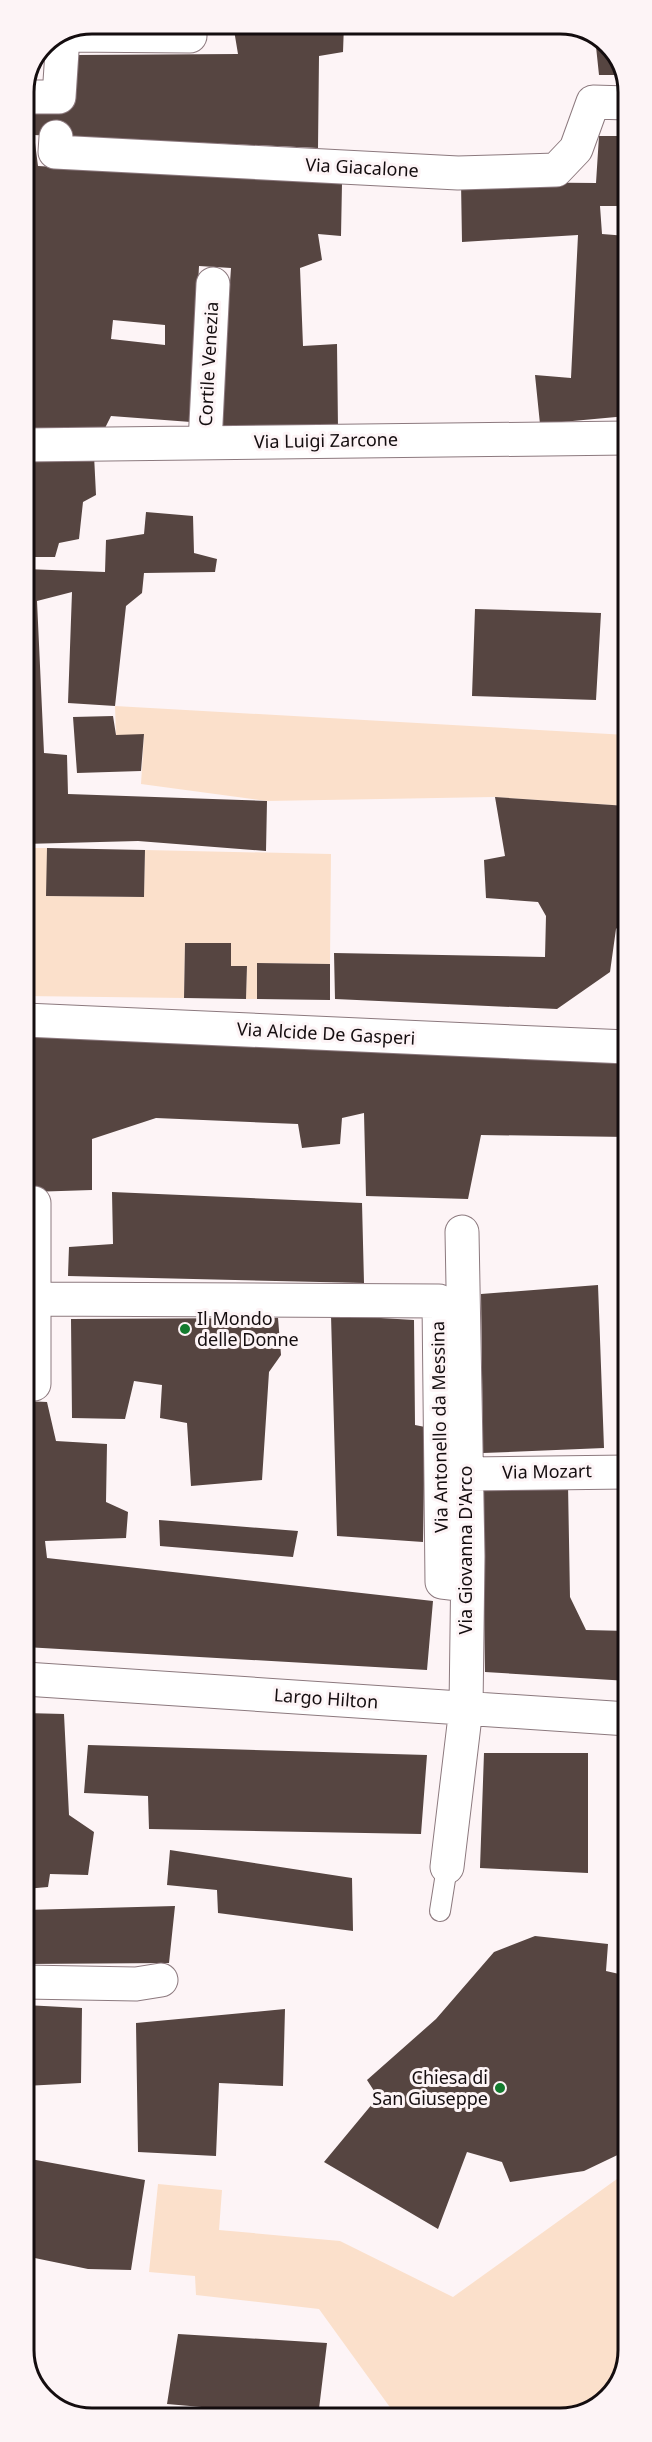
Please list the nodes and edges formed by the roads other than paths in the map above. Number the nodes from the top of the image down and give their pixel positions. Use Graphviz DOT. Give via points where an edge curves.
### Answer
graph roads {
  1 [pos="81,36"];
  2 [pos="190,36"];
  3 [pos="64,42"];
  4 [pos="618,103"];
  5 [pos="34,105"];
  6 [pos="57,123"];
  7 [pos="213,284"];
  8 [pos="618,438"];
  9 [pos="205,443"];
  10 [pos="34,445"];
  11 [pos="34,1020"];
  12 [pos="618,1047"];
  13 [pos="462,1232"];
  14 [pos="34,1299"];
  15 [pos="618,1472"];
  16 [pos="466,1474"];
  17 [pos="467,1585"];
  18 [pos="34,1680"];
  19 [pos="466,1708"];
  20 [pos="618,1718"];
  21 [pos="447,1867"];
  22 [pos="440,1911"];
  23 [pos="161,1980"];
  24 [pos="34,1982"];
  1 -- 2 [label="street"];
  3 -- 6 [label="street"];
  4 -- 6 [label="street, Via Giacalone" via="593,102 576,149 556,170 458,173"];
  5 -- 6 [label="street"];
  7 -- 9 [label="street, Cortile Venezia"];
  8 -- 9 [label="street, Via Luigi Zarcone"];
  9 -- 10 [label="street, Via Luigi Zarcone"];
  11 -- 12 [label="street, Via Alcide De Gasperi"];
  13 -- 16 [label="street, Via Giovanna D'Arco"];
  14 -- 17 [label="street, Via Antonello da Messina" via="439,1301 442,1582"];
  15 -- 16 [label="street, Via Mozart"];
  16 -- 17 [label="street, Via Giovanna D'Arco"];
  17 -- 19 [label="street, Via Giovanna D'Arco"];
  18 -- 19 [label="street, Largo Hilton"];
  19 -- 20 [label="street, Largo Hilton"];
  19 -- 21 [label="street, Via Giovanna D'Arco"];
  21 -- 22 [label="lane"];
  23 -- 24 [label="street" via="136,1984"];
}
